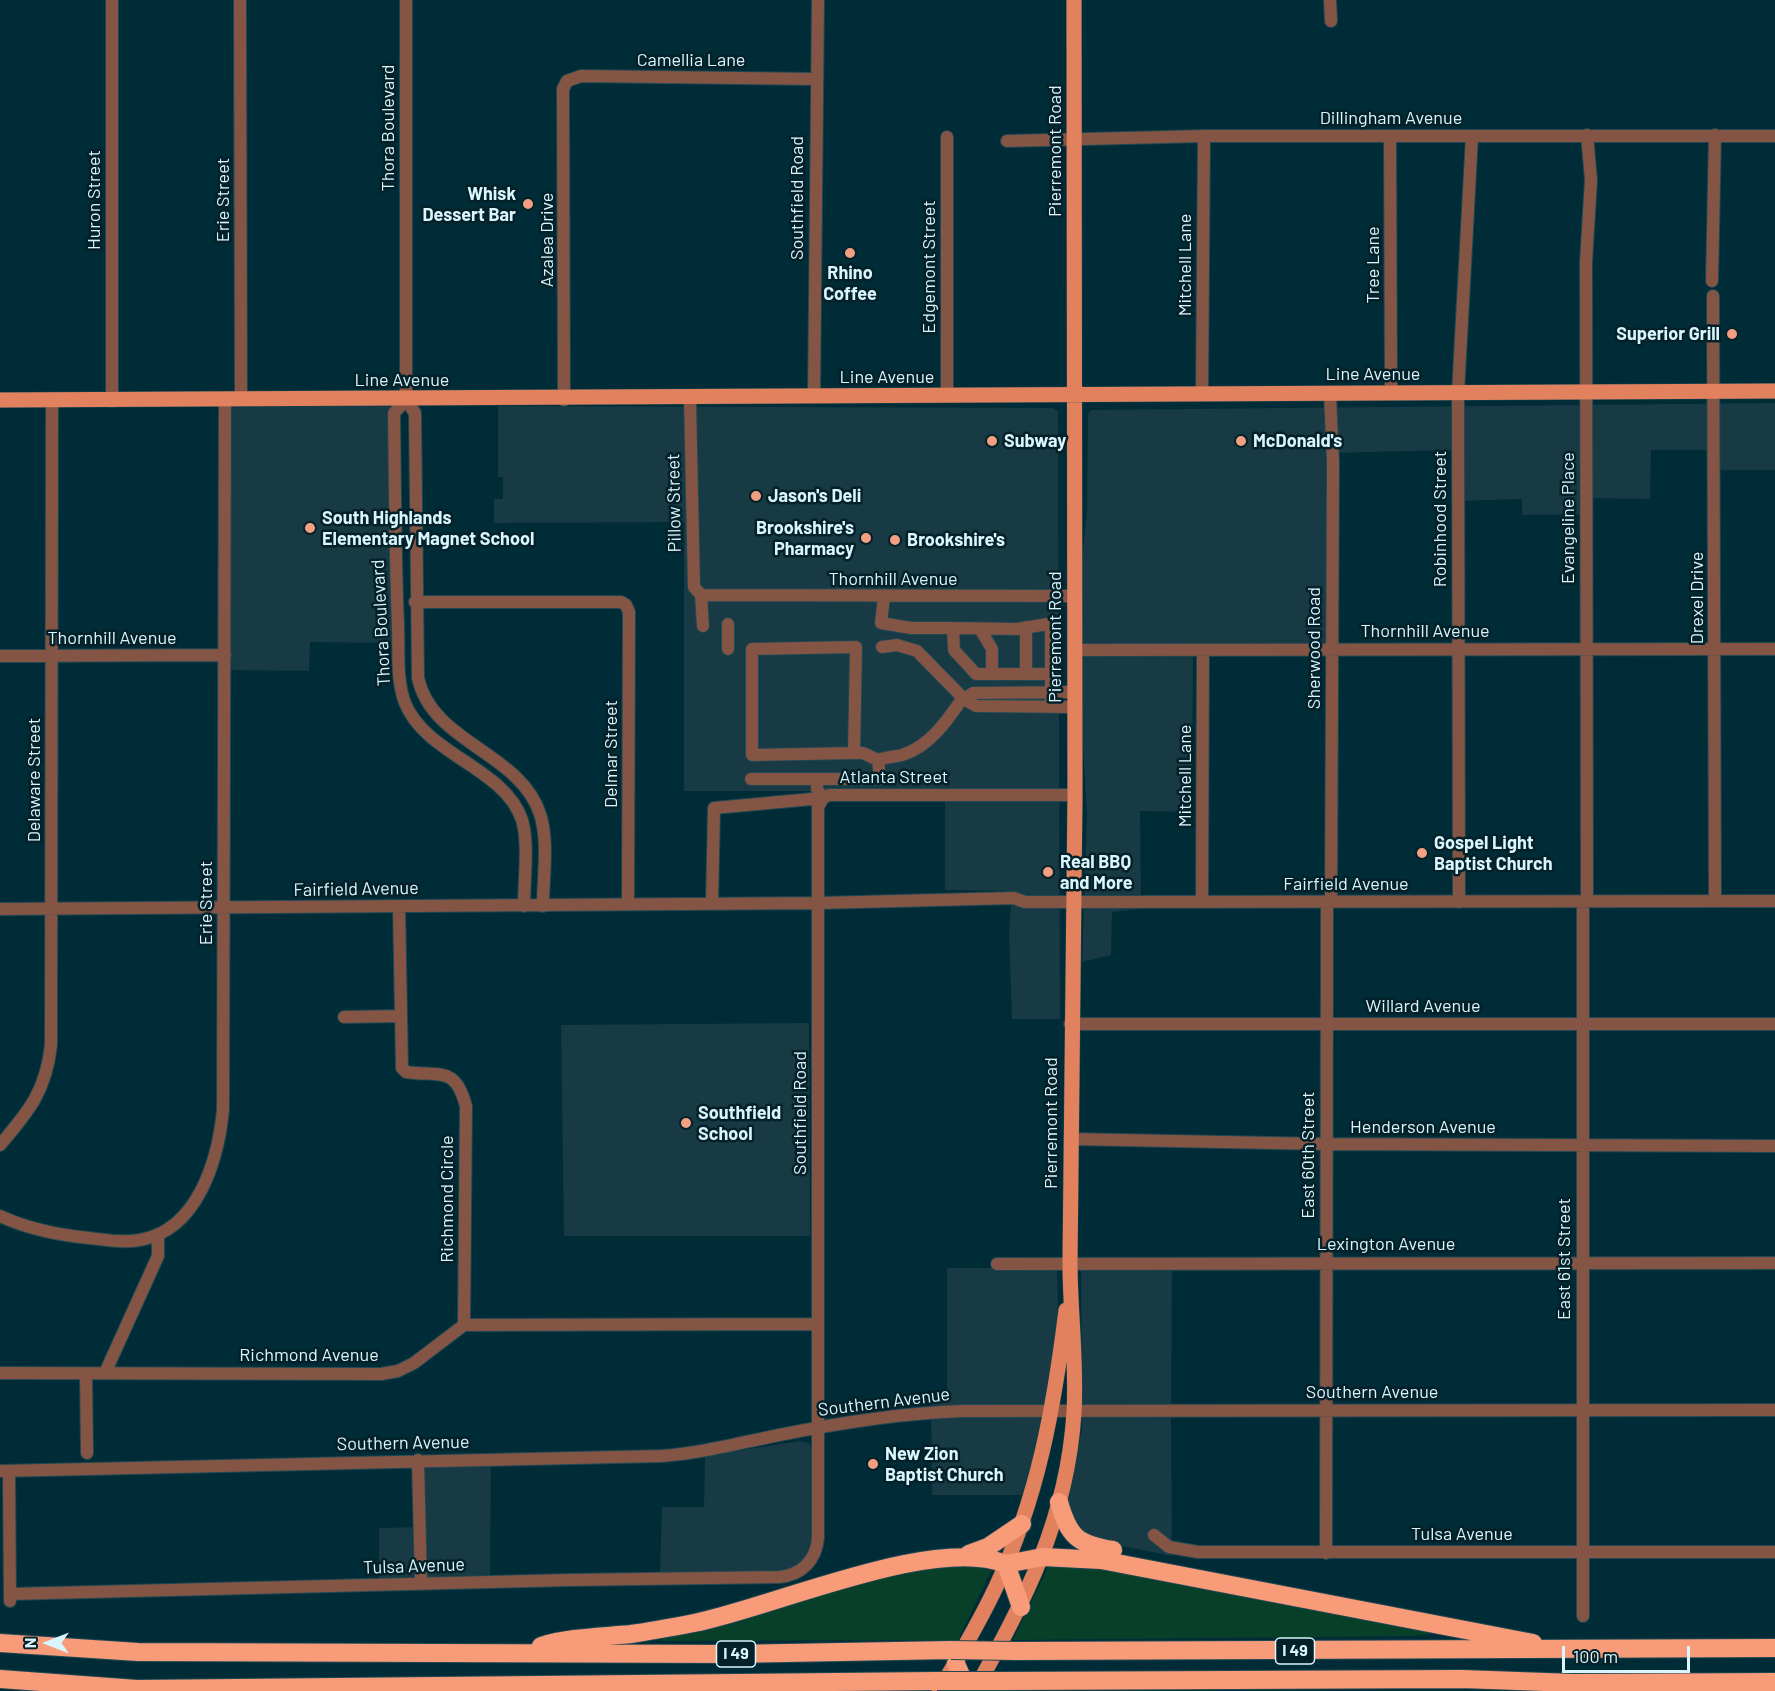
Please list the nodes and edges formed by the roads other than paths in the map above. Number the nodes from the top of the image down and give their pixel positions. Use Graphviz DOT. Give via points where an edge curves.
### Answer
graph roads {
  1 [pos="112,0"];
  2 [pos="240,0"];
  3 [pos="406,0"];
  4 [pos="818,0"];
  5 [pos="1074,0"];
  6 [pos="1330,0"];
  7 [pos="1331,21"];
  8 [pos="816,79"];
  9 [pos="567,81"];
  10 [pos="1587,135"];
  11 [pos="1715,135"];
  12 [pos="1204,136"];
  13 [pos="1472,136"];
  14 [pos="1775,136"];
  15 [pos="947,137"];
  16 [pos="1390,137"];
  17 [pos="1075,140"];
  18 [pos="1007,141"];
  19 [pos="1712,281"];
  20 [pos="1713,296"];
  21 [pos="1586,392"];
  22 [pos="1714,392"];
  23 [pos="1775,392"];
  24 [pos="1330,393"];
  25 [pos="1391,393"];
  26 [pos="1458,393"];
  27 [pos="1202,394"];
  28 [pos="1074,395"];
  29 [pos="814,396"];
  30 [pos="947,396"];
  31 [pos="225,399"];
  32 [pos="241,399"];
  33 [pos="564,399"];
  34 [pos="690,399"];
  35 [pos="0,400"];
  36 [pos="52,400"];
  37 [pos="406,400"];
  38 [pos="111,401"];
  39 [pos="706,595"];
  40 [pos="1074,596"];
  41 [pos="884,597"];
  42 [pos="415,602"];
  43 [pos="728,624"];
  44 [pos="703,626"];
  45 [pos="1026,627"];
  46 [pos="953,628"];
  47 [pos="980,628"];
  48 [pos="882,647"];
  49 [pos="728,649"];
  50 [pos="1587,649"];
  51 [pos="1715,649"];
  52 [pos="1775,649"];
  53 [pos="1074,650"];
  54 [pos="1203,650"];
  55 [pos="1332,650"];
  56 [pos="1459,650"];
  57 [pos="225,655"];
  58 [pos="0,656"];
  59 [pos="52,656"];
  60 [pos="992,674"];
  61 [pos="1026,674"];
  62 [pos="1051,674"];
  63 [pos="1051,692"];
  64 [pos="963,699"];
  65 [pos="1074,700"];
  66 [pos="1050,706"];
  67 [pos="854,753"];
  68 [pos="878,760"];
  69 [pos="751,779"];
  70 [pos="817,779"];
  71 [pos="1075,795"];
  72 [pos="823,798"];
  73 [pos="1585,901"];
  74 [pos="1715,901"];
  75 [pos="1775,901"];
  76 [pos="1073,902"];
  77 [pos="1202,902"];
  78 [pos="1329,902"];
  79 [pos="1459,902"];
  80 [pos="819,903"];
  81 [pos="628,904"];
  82 [pos="712,904"];
  83 [pos="399,906"];
  84 [pos="524,906"];
  85 [pos="543,906"];
  86 [pos="224,908"];
  87 [pos="0,909"];
  88 [pos="51,909"];
  89 [pos="401,1016"];
  90 [pos="344,1017"];
  91 [pos="1583,1023"];
  92 [pos="1070,1024"];
  93 [pos="1327,1024"];
  94 [pos="1775,1024"];
  95 [pos="1070,1139"];
  96 [pos="1325,1144"];
  97 [pos="0,1145"];
  98 [pos="1582,1145"];
  99 [pos="1775,1146"];
  100 [pos="0,1216"];
  101 [pos="158,1234"];
  102 [pos="1326,1262"];
  103 [pos="1775,1263"];
  104 [pos="997,1264"];
  105 [pos="1581,1264"];
  106 [pos="1070,1268"];
  107 [pos="818,1324"];
  108 [pos="464,1325"];
  109 [pos="0,1373"];
  110 [pos="105,1373"];
  111 [pos="86,1374"];
  112 [pos="1326,1409"];
  113 [pos="1582,1409"];
  114 [pos="1775,1410"];
  115 [pos="1074,1411"];
  116 [pos="1052,1412"];
  117 [pos="818,1428"];
  118 [pos="87,1453"];
  119 [pos="418,1461"];
  120 [pos="4,1471"];
  121 [pos="1059,1502"];
  122 [pos="1022,1524"];
  123 [pos="1154,1535"];
  124 [pos="4,1543"];
  125 [pos="1582,1552"];
  126 [pos="1775,1552"];
  127 [pos="1326,1553"];
  128 [pos="966,1556"];
  129 [pos="1043,1557"];
  130 [pos="812,1558"];
  131 [pos="1006,1564"];
  132 [pos="421,1583"];
  133 [pos="1241,1587"];
  134 [pos="1021,1607"];
  135 [pos="1583,1616"];
  136 [pos="0,1643"];
  137 [pos="1775,1648"];
  138 [pos="1573,1650"];
  139 [pos="520,1653"];
  140 [pos="954,1657"];
  141 [pos="0,1679"];
  142 [pos="1775,1682"];
  143 [pos="1573,1683"];
  144 [pos="284,1686"];
  145 [pos="938,1686"];
  146 [pos="366,1691"];
  147 [pos="968,1691"];
  148 [pos="975,1691"];
  149 [pos="1453,1691"];
  1 -- 38 [label="street, Huron Street"];
  2 -- 32 [label="street, Erie Street"];
  3 -- 37 [label="street, Thora Boulevard"];
  4 -- 8 [label="street, Southfield Road"];
  5 -- 17 [label="main road, Pierremont Road"];
  6 -- 7 [label="street"];
  8 -- 9 [label="street, Camellia Lane" via="581,76"];
  8 -- 29 [label="street, Southfield Road"];
  9 -- 33 [label="street, Azalea Drive"];
  10 -- 11 [label="street, Dillingham Avenue"];
  10 -- 13 [label="street, Dillingham Avenue"];
  10 -- 21 [label="street, Evangeline Place" via="1591,180 1586,235"];
  11 -- 14 [label="street, Dillingham Avenue"];
  11 -- 19 [label="street"];
  12 -- 16 [label="street, Dillingham Avenue"];
  12 -- 17 [label="street, Dillingham Avenue"];
  12 -- 27 [label="street, Mitchell Lane"];
  13 -- 16 [label="street, Dillingham Avenue"];
  13 -- 26 [label="street, Robinhood Street"];
  15 -- 30 [label="street, Edgemont Street"];
  16 -- 25 [label="street, Tree Lane"];
  17 -- 18 [label="street, Dillingham Avenue"];
  17 -- 28 [label="main road, Pierremont Road"];
  20 -- 22 [label="street, Drexel Drive"];
  21 -- 22 [label="main road, Line Avenue"];
  21 -- 26 [label="main road, Line Avenue"];
  21 -- 50 [label="street, Evangeline Place"];
  22 -- 23 [label="main road, Line Avenue"];
  22 -- 51 [label="street, Drexel Drive"];
  24 -- 25 [label="main road, Line Avenue"];
  24 -- 27 [label="main road, Line Avenue"];
  24 -- 55 [label="street, Sherwood Road"];
  25 -- 26 [label="main road, Line Avenue"];
  26 -- 56 [label="street, Robinhood Street"];
  27 -- 28 [label="main road, Line Avenue"];
  28 -- 30 [label="main road, Line Avenue"];
  28 -- 40 [label="main road, Pierremont Road"];
  29 -- 30 [label="main road, Line Avenue"];
  29 -- 34 [label="main road, Line Avenue"];
  31 -- 32 [label="main road, Line Avenue"];
  31 -- 38 [label="main road, Line Avenue"];
  31 -- 57 [label="street, Erie Street"];
  32 -- 37 [label="main road, Line Avenue"];
  33 -- 34 [label="main road, Line Avenue"];
  33 -- 37 [label="main road, Line Avenue"];
  34 -- 39 [label="street, Pillow Street" via="694,586"];
  35 -- 36 [label="main road, Line Avenue"];
  36 -- 38 [label="main road, Line Avenue"];
  36 -- 59 [label="street, Delaware Street"];
  37 -- 42 [label="street, Thora Boulevard" via="415,413"];
  37 -- 84 [label="street, Thora Boulevard" via="394,412 397,603 403,695 413,718 427,733 499,788 517,808 524,836"];
  39 -- 41 [label="street, Thornhill Avenue"];
  39 -- 44 [label="street, Pillow Street"];
  40 -- 41 [label="street, Thornhill Avenue"];
  40 -- 53 [label="main road, Pierremont Road"];
  41 -- 46 [label="street" via="881,623"];
  42 -- 81 [label="street, Delmar Street" via="626,605"];
  42 -- 85 [label="street, Thora Boulevard" via="418,678 424,698 439,718 517,779 536,802 543,830"];
  43 -- 49 [label="street"];
  45 -- 47 [label="street"];
  45 -- 61 [label="street"];
  45 -- 62 [label="street" via="1050,627"];
  46 -- 47 [label="street"];
  46 -- 60 [label="street" via="954,650 960,660 976,674"];
  47 -- 60 [label="street" via="992,649"];
  48 -- 64 [label="street" via="897,645 917,651"];
  50 -- 51 [label="street, Thornhill Avenue"];
  50 -- 56 [label="street, Thornhill Avenue"];
  50 -- 73 [label="street, Evangeline Place"];
  51 -- 52 [label="street, Thornhill Avenue"];
  51 -- 74 [label="street, Drexel Drive"];
  53 -- 54 [label="street, Thornhill Avenue"];
  53 -- 65 [label="main road, Pierremont Road"];
  54 -- 55 [label="street, Thornhill Avenue"];
  54 -- 77 [label="street, Mitchell Lane"];
  55 -- 56 [label="street, Thornhill Avenue"];
  55 -- 78 [label="street, Sherwood Road"];
  56 -- 79 [label="street, Robinhood Street"];
  57 -- 59 [label="street, Thornhill Avenue"];
  57 -- 86 [label="street, Erie Street"];
  58 -- 59 [label="street, Thornhill Avenue"];
  59 -- 88 [label="street, Delaware Street"];
  60 -- 61 [label="street"];
  61 -- 62 [label="street"];
  62 -- 63 [label="street"];
  63 -- 64 [label="street" via="973,693"];
  63 -- 65 [label="street"];
  63 -- 66 [label="street"];
  64 -- 66 [label="street" via="976,706"];
  64 -- 68 [label="street" via="921,746"];
  65 -- 66 [label="street"];
  65 -- 71 [label="main road, Pierremont Road"];
  67 -- 67 [label="street" via="752,755 752,649 856,647"];
  67 -- 68 [label="street"];
  68 -- 70 [label="street" via="880,780"];
  69 -- 70 [label="street"];
  70 -- 72 [label="street" via="817,789"];
  71 -- 72 [label="street, Atlanta Street"];
  71 -- 76 [label="main road, Pierremont Road"];
  72 -- 80 [label="street, Southfield Road" via="818,807"];
  72 -- 82 [label="street, Atlanta Street" via="714,807"];
  73 -- 74 [label="street, Fairfield Avenue"];
  73 -- 79 [label="street, Fairfield Avenue"];
  73 -- 91 [label="street, East 61st Street"];
  74 -- 75 [label="street, Fairfield Avenue"];
  76 -- 77 [label="street, Fairfield Avenue"];
  76 -- 80 [label="street, Fairfield Avenue" via="1002,906"];
  76 -- 92 [label="main road, Pierremont Road"];
  77 -- 78 [label="street, Fairfield Avenue"];
  78 -- 79 [label="street, Fairfield Avenue"];
  78 -- 93 [label="street, East 60th Street"];
  80 -- 82 [label="street, Fairfield Avenue"];
  80 -- 107 [label="street, Southfield Road"];
  81 -- 82 [label="street, Fairfield Avenue"];
  81 -- 85 [label="street, Fairfield Avenue"];
  83 -- 84 [label="street, Fairfield Avenue"];
  83 -- 86 [label="street, Fairfield Avenue"];
  83 -- 89 [label="street"];
  84 -- 85 [label="street, Fairfield Avenue"];
  86 -- 88 [label="street, Fairfield Avenue"];
  86 -- 101 [label="street, Erie Street" via="221,1133 216,1156 195,1199 175,1223"];
  87 -- 88 [label="street, Fairfield Avenue"];
  88 -- 97 [label="street, Delaware Street" via="49,1065 31,1109"];
  89 -- 90 [label="street"];
  89 -- 108 [label="street, Richmond Circle" via="404,1070 453,1078 461,1087 466,1106"];
  91 -- 93 [label="street, Willard Avenue"];
  91 -- 94 [label="street, Willard Avenue"];
  91 -- 98 [label="street, East 61st Street"];
  92 -- 93 [label="street, Willard Avenue"];
  92 -- 95 [label="main road, Pierremont Road"];
  93 -- 96 [label="street, East 60th Street"];
  95 -- 96 [label="street, Henderson Avenue"];
  95 -- 106 [label="main road, Pierremont Road"];
  96 -- 98 [label="street, Henderson Avenue"];
  96 -- 102 [label="street, East 60th Street"];
  98 -- 99 [label="street, Henderson Avenue"];
  98 -- 105 [label="street, East 61st Street"];
  100 -- 101 [label="street" via="73,1237 127,1241"];
  101 -- 110 [label="street" via="158,1256"];
  102 -- 105 [label="street, Lexington Avenue"];
  102 -- 106 [label="street, Lexington Avenue"];
  102 -- 112 [label="street, East 60th Street"];
  103 -- 105 [label="street, Lexington Avenue"];
  104 -- 106 [label="street, Lexington Avenue"];
  105 -- 113 [label="street, East 61st Street"];
  106 -- 115 [label="main road, Pierremont Road"];
  106 -- 116 [label="main road, Pierremont Road"];
  107 -- 108 [label="street"];
  107 -- 117 [label="street, Southfield Road"];
  108 -- 110 [label="street, Richmond Avenue" via="414,1363 391,1372"];
  109 -- 111 [label="street, Richmond Avenue"];
  110 -- 111 [label="street, Richmond Avenue"];
  111 -- 118 [label="street"];
  112 -- 113 [label="street, Southern Avenue"];
  112 -- 115 [label="street, Southern Avenue"];
  112 -- 127 [label="street, East 60th Street"];
  113 -- 114 [label="street, Southern Avenue"];
  113 -- 125 [label="street, East 61st Street"];
  115 -- 116 [label="street, Southern Avenue"];
  115 -- 121 [label="main road, Pierremont Road"];
  116 -- 117 [label="street, Southern Avenue" via="941,1412"];
  116 -- 122 [label="main road, Pierremont Road"];
  117 -- 119 [label="street, Southern Avenue" via="687,1454"];
  117 -- 130 [label="street, Southfield Road" via="818,1538"];
  119 -- 120 [label="street, Southern Avenue"];
  119 -- 132 [label="street"];
  120 -- 124 [label="street"];
  121 -- 129 [label="main road, Pierremont Road"];
  121 -- 133 [label="highway" via="1066,1525 1077,1540 1092,1547 1170,1561"];
  122 -- 128 [label="highway" via="988,1547"];
  122 -- 131 [label="main road, Pierremont Road"];
  123 -- 127 [label="street, Tulsa Avenue" via="1169,1547 1188,1551"];
  124 -- 132 [label="street, Tulsa Avenue" via="10,1598"];
  125 -- 126 [label="street, Tulsa Avenue"];
  125 -- 127 [label="street, Tulsa Avenue"];
  125 -- 135 [label="street, East 61st Street"];
  128 -- 131 [label="highway"];
  128 -- 139 [label="highway" via="908,1564 695,1623 557,1641"];
  129 -- 131 [label="highway"];
  129 -- 133 [label="highway" via="1101,1560"];
  129 -- 134 [label="main road, Pierremont Road"];
  130 -- 132 [label="street, Tulsa Avenue" via="802,1570 779,1577"];
  131 -- 134 [label="highway"];
  131 -- 140 [label="main road, Pierremont Road"];
  133 -- 138 [label="highway"];
  134 -- 148 [label="main road, Pierremont Road"];
  136 -- 139 [label="highway, I 49" via="138,1652"];
  137 -- 138 [label="highway, I 49"];
  138 -- 140 [label="highway, I 49, bridge" via="1016,1651"];
  139 -- 140 [label="highway, I 49"];
  140 -- 145 [label="main road, Pierremont Road"];
  140 -- 147 [label="highway"];
  141 -- 144 [label="highway, I 49" via="137,1689"];
  142 -- 143 [label="highway, I 49"];
  143 -- 145 [label="highway, I 49, bridge" via="1462,1679 1000,1681"];
  143 -- 149 [label="highway"];
  144 -- 145 [label="highway, I 49"];
  144 -- 146 [label="highway"];
}
